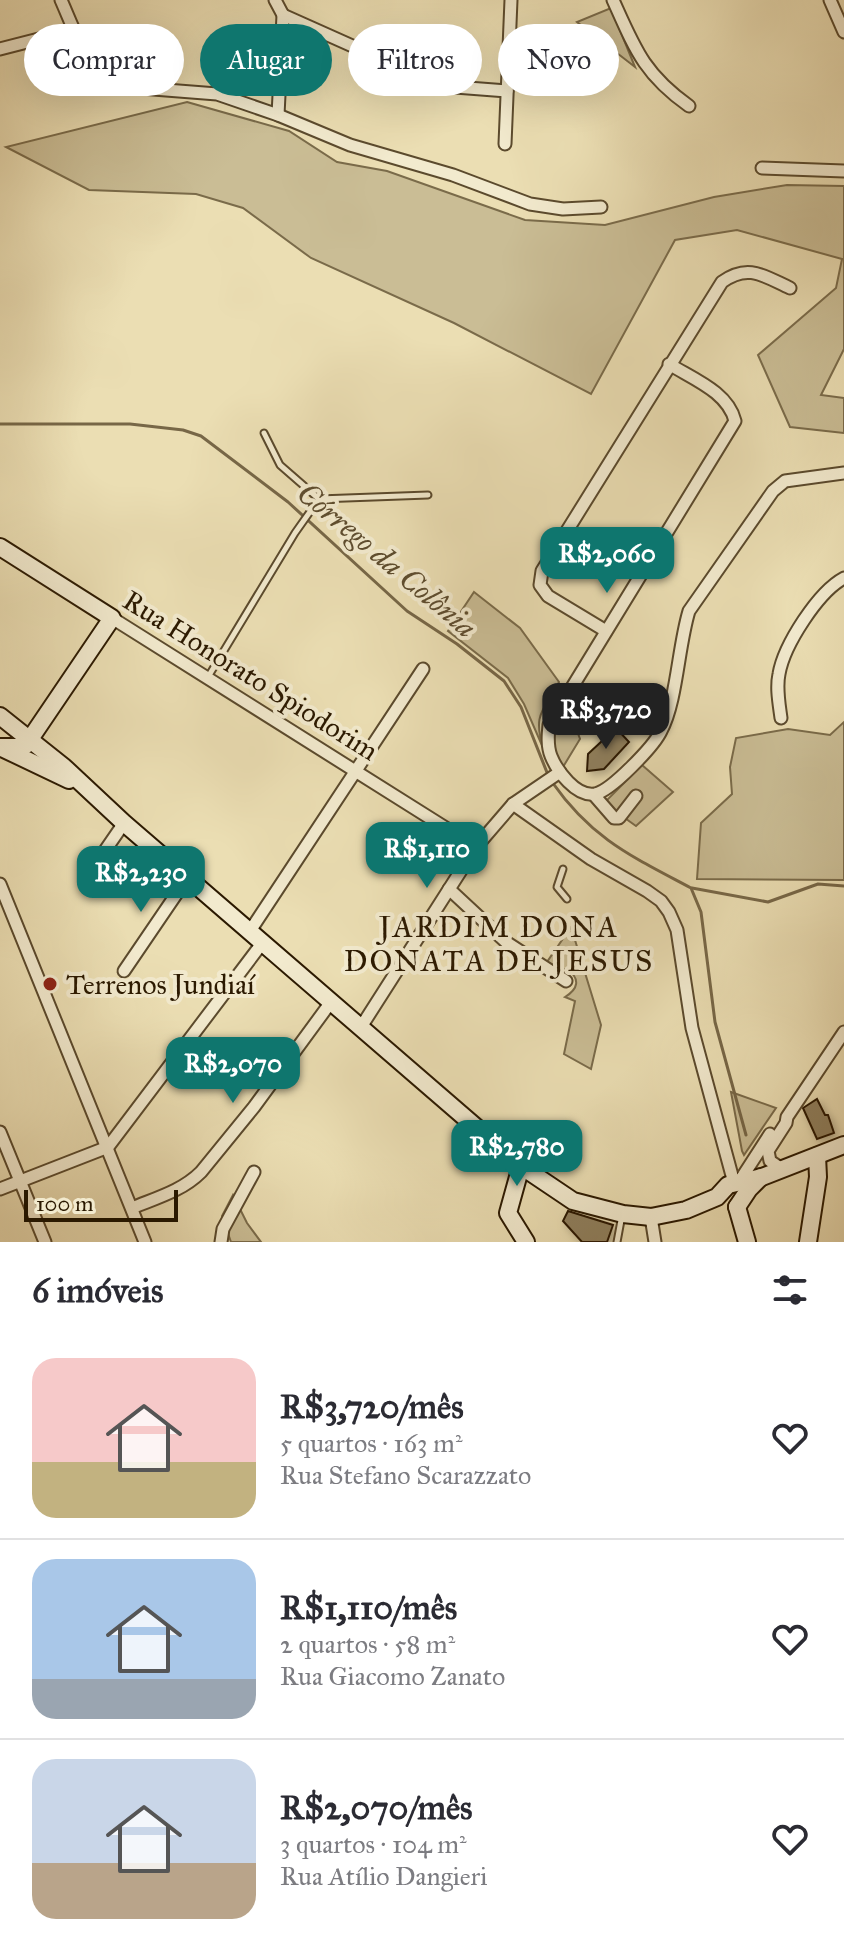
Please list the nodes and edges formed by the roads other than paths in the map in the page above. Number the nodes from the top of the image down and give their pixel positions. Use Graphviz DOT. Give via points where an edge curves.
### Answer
graph roads {
  1 [pos="61,0"];
  2 [pos="275,0"];
  3 [pos="511,0"];
  4 [pos="613,0"];
  5 [pos="830,0"];
  6 [pos="283,15"];
  7 [pos="71,24"];
  8 [pos="510,24"];
  9 [pos="844,32"];
  10 [pos="24,43"];
  11 [pos="0,49"];
  12 [pos="498,90"];
  13 [pos="184,91"];
  14 [pos="507,96"];
  15 [pos="689,106"];
  16 [pos="278,115"];
  17 [pos="505,144"];
  18 [pos="762,168"];
  19 [pos="844,171"];
  20 [pos="601,207"];
  21 [pos="790,288"];
  22 [pos="669,364"];
  23 [pos="264,433"];
  24 [pos="844,473"];
  25 [pos="428,495"];
  26 [pos="319,499"];
  27 [pos="0,547"];
  28 [pos="844,578"];
  29 [pos="112,618"];
  30 [pos="606,631"];
  31 [pos="423,669"];
  32 [pos="207,679"];
  33 [pos="0,716"];
  34 [pos="781,718"];
  35 [pos="30,739"];
  36 [pos="0,747"];
  37 [pos="356,771"];
  38 [pos="557,774"];
  39 [pos="82,786"];
  40 [pos="594,795"];
  41 [pos="636,796"];
  42 [pos="513,804"];
  43 [pos="124,823"];
  44 [pos="476,847"];
  45 [pos="563,869"];
  46 [pos="91,871"];
  47 [pos="188,877"];
  48 [pos="0,884"];
  49 [pos="449,889"];
  50 [pos="567,899"];
  51 [pos="256,937"];
  52 [pos="124,971"];
  53 [pos="566,981"];
  54 [pos="331,1002"];
  55 [pos="361,1027"];
  56 [pos="844,1032"];
  57 [pos="787,1117"];
  58 [pos="0,1132"];
  59 [pos="844,1145"];
  60 [pos="108,1147"];
  61 [pos="817,1156"];
  62 [pos="521,1166"];
  63 [pos="787,1168"];
  64 [pos="254,1172"];
  65 [pos="762,1177"];
  66 [pos="20,1182"];
  67 [pos="737,1182"];
  68 [pos="0,1189"];
  69 [pos="717,1197"];
  70 [pos="737,1207"];
  71 [pos="132,1208"];
  72 [pos="623,1214"];
  73 [pos="651,1217"];
  74 [pos="45,1242"];
  75 [pos="145,1242"];
  76 [pos="221,1242"];
  77 [pos="526,1242"];
  78 [pos="617,1242"];
  79 [pos="655,1242"];
  80 [pos="747,1242"];
  81 [pos="808,1242"];
  1 -- 7 [label="street"];
  2 -- 6 [label="street"];
  3 -- 8 [label="street"];
  4 -- 15 [label="street" via="648,71"];
  5 -- 9 [label="street"];
  6 -- 12 [label="street" via="442,86"];
  6 -- 16 [label="street"];
  10 -- 11 [label="street"];
  13 -- 16 [label="street" via="217,94"];
  14 -- 17 [label="street"];
  16 -- 20 [label="street" via="350,145 530,204"];
  18 -- 19 [label="street"];
  21 -- 22 [label="street" via="758,273 733,274 711,297"];
  22 -- 30 [label="street" via="719,395 735,421"];
  22 -- 30 [label="street" via="542,571 540,585 548,596"];
  23 -- 26 [label="lane" via="280,465"];
  24 -- 40 [label="street" via="785,481 773,491 689,611 660,734 622,775"];
  25 -- 26 [label="lane"];
  26 -- 32 [label="lane"];
  27 -- 29 [label="main road, Rua Honorato Spiodorim"];
  28 -- 34 [label="street" via="819,600 786,652 779,674"];
  29 -- 32 [label="street, Rua Honorato Spiodorim"];
  29 -- 35 [label="main road"];
  30 -- 38 [label="street" via="549,725 547,738"];
  31 -- 37 [label="street"];
  32 -- 37 [label="street, Rua Honorato Spiodorim"];
  33 -- 35 [label="main road"];
  35 -- 36 [label="main road" via="20,747"];
  35 -- 39 [label="main road"];
  36 -- 39 [label="main road"];
  37 -- 44 [label="street, Rua Honorato Spiodorim"];
  37 -- 51 [label="street"];
  38 -- 40 [label="street"];
  38 -- 42 [label="street"];
  39 -- 43 [label="main road"];
  40 -- 41 [label="street" via="614,818"];
  42 -- 44 [label="street"];
  42 -- 67 [label="street" via="647,891 669,912 677,930 692,1028"];
  43 -- 46 [label="street"];
  43 -- 47 [label="main road"];
  44 -- 49 [label="street"];
  45 -- 50 [label="lane" via="557,887"];
  47 -- 51 [label="main road"];
  47 -- 52 [label="street"];
  48 -- 60 [label="street"];
  49 -- 53 [label="street" via="506,942"];
  49 -- 55 [label="street"];
  51 -- 54 [label="main road"];
  51 -- 60 [label="street"];
  54 -- 55 [label="main road"];
  54 -- 71 [label="street" via="191,1182"];
  55 -- 62 [label="main road"];
  56 -- 57 [label="street"];
  57 -- 63 [label="street" via="768,1157"];
  57 -- 67 [label="street"];
  58 -- 66 [label="street"];
  59 -- 61 [label="main road"];
  60 -- 66 [label="street"];
  60 -- 71 [label="street"];
  61 -- 63 [label="main road"];
  61 -- 81 [label="main road"];
  62 -- 72 [label="main road" via="573,1201"];
  62 -- 77 [label="main road" via="508,1213"];
  63 -- 65 [label="main road"];
  64 -- 76 [label="street"];
  65 -- 67 [label="main road"];
  65 -- 70 [label="main road"];
  66 -- 68 [label="street"];
  66 -- 74 [label="street"];
  67 -- 69 [label="main road"];
  69 -- 70 [label="main road"];
  69 -- 73 [label="main road"];
  70 -- 80 [label="main road"];
  71 -- 75 [label="street"];
  72 -- 73 [label="main road"];
  72 -- 78 [label="lane"];
  73 -- 79 [label="street"];
}
